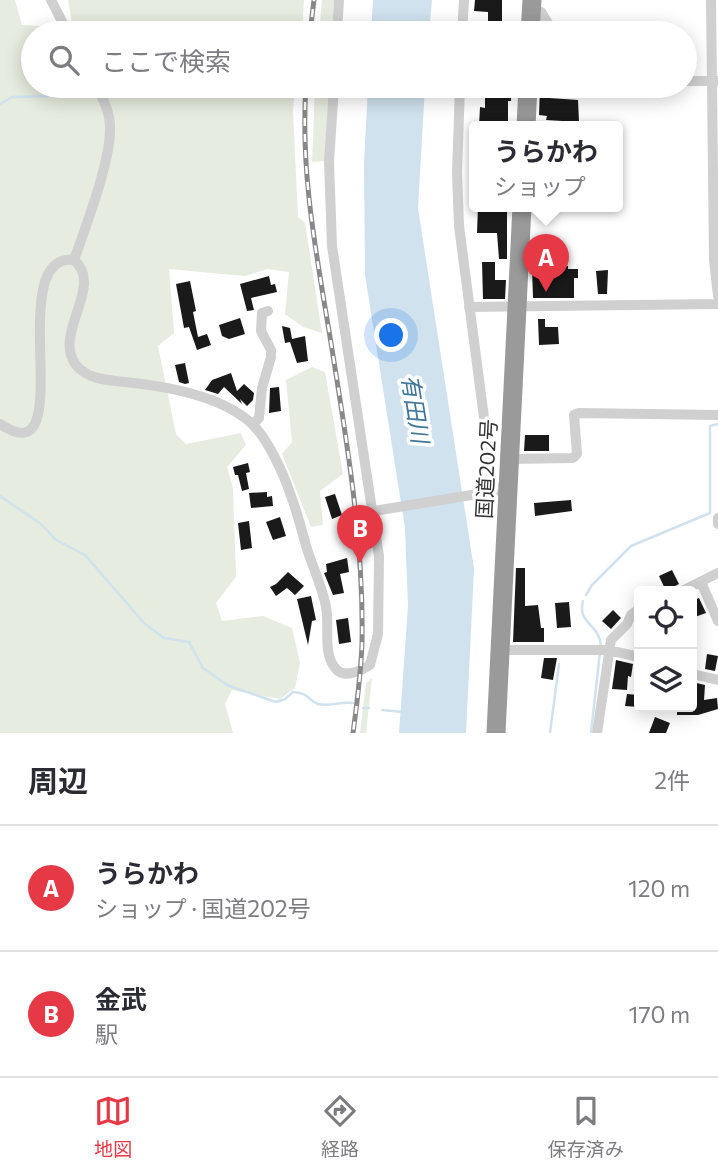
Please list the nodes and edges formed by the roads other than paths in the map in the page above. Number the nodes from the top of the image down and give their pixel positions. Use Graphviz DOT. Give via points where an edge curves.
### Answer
graph roads {
  1 [pos="51,0"];
  2 [pos="339,0"];
  3 [pos="464,0"];
  4 [pos="711,0"];
  5 [pos="532,5"];
  6 [pos="62,21"];
  7 [pos="338,21"];
  8 [pos="463,21"];
  9 [pos="547,21"];
  10 [pos="697,81"];
  11 [pos="715,81"];
  12 [pos="101,98"];
  13 [pos="333,98"];
  14 [pos="460,98"];
  15 [pos="527,98"];
  16 [pos="526,121"];
  17 [pos="522,212"];
  18 [pos="74,260"];
  19 [pos="718,296"];
  20 [pos="718,304"];
  21 [pos="469,307"];
  22 [pos="517,308"];
  23 [pos="268,311"];
  24 [pos="718,415"];
  25 [pos="253,424"];
  26 [pos="0,425"];
  27 [pos="510,459"];
  28 [pos="502,492"];
  29 [pos="374,511"];
  30 [pos="718,518"];
  31 [pos="718,524"];
  32 [pos="718,573"];
  33 [pos="701,582"];
  34 [pos="693,586"];
  35 [pos="634,613"];
  36 [pos="718,621"];
  37 [pos="501,650"];
  38 [pos="603,650"];
  39 [pos="634,656"];
  40 [pos="697,675"];
  41 [pos="718,680"];
  42 [pos="496,733"];
  43 [pos="597,733"];
  1 -- 6 [label="street"];
  2 -- 7 [label="street"];
  3 -- 8 [label="street"];
  4 -- 11 [label="street"];
  5 -- 9 [label="street"];
  10 -- 11 [label="street"];
  11 -- 19 [label="street"];
  12 -- 18 [label="street" via="109,117 110,137"];
  13 -- 29 [label="street" via="329,162 332,246"];
  14 -- 21 [label="street" via="459,226"];
  15 -- 16 [label="highway"];
  17 -- 22 [label="highway, 国道202号"];
  18 -- 25 [label="street" via="84,273 85,285 72,328 76,365 93,378 164,386 218,403"];
  18 -- 26 [label="street" via="60,261 44,276 38,316 41,369 35,425 17,433"];
  20 -- 22 [label="street"];
  21 -- 22 [label="street"];
  21 -- 28 [label="street" via="492,479"];
  22 -- 27 [label="highway, 国道202号"];
  23 -- 25 [label="street" via="262,313 261,331 271,357"];
  24 -- 27 [label="street" via="579,413 574,415 577,454 573,458"];
  25 -- 29 [label="street" via="291,494 326,605 327,647 342,674 361,671 370,665 375,652 379,556"];
  27 -- 28 [label="highway, 国道202号"];
  28 -- 29 [label="street"];
  28 -- 37 [label="highway, 国道202号"];
  30 -- 31 [label="street"];
  32 -- 33 [label="street"];
  33 -- 34 [label="street"];
  33 -- 36 [label="street"];
  35 -- 38 [label="street"];
  37 -- 38 [label="street"];
  37 -- 42 [label="highway, 国道202号"];
  38 -- 39 [label="street"];
  38 -- 43 [label="street"];
  40 -- 41 [label="street"];
}
